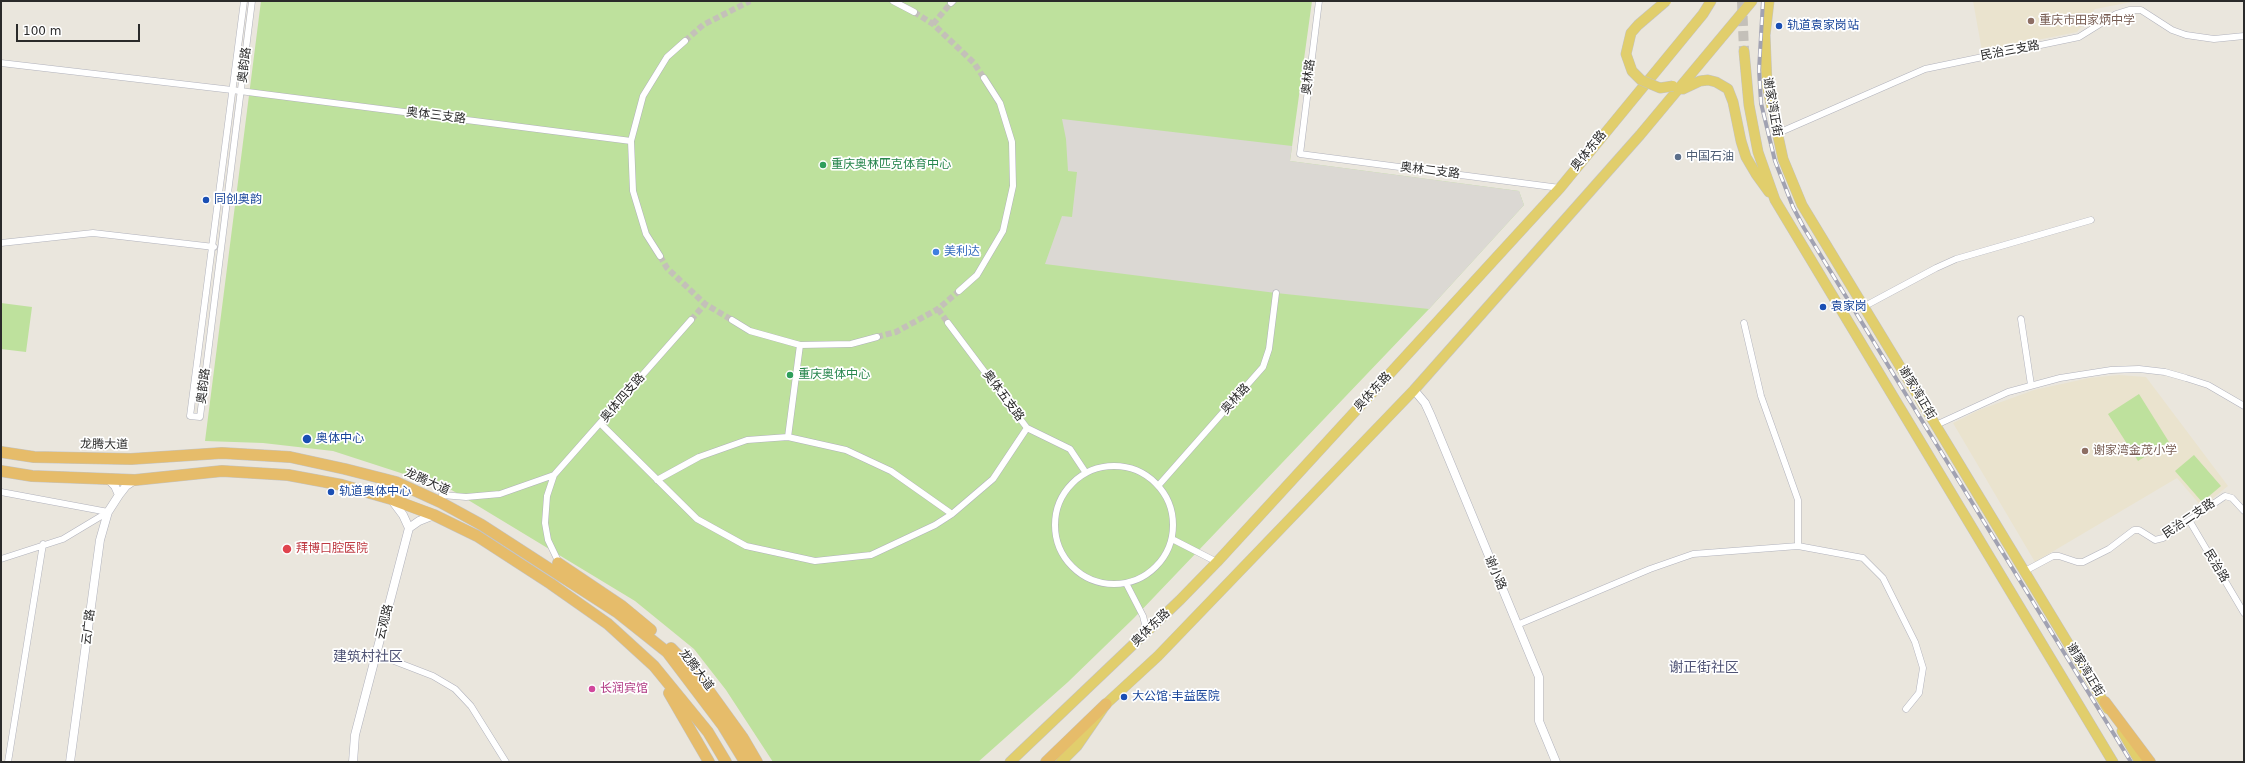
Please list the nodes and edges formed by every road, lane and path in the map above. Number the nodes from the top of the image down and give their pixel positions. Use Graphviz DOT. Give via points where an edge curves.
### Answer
graph roads {
  1 [pos="244,1"];
  2 [pos="252,1"];
  3 [pos="893,1"];
  4 [pos="1319,1"];
  5 [pos="1666,1"];
  6 [pos="1711,1"];
  7 [pos="1752,1"];
  8 [pos="1769,1"];
  9 [pos="914,12"];
  10 [pos="2244,36"];
  11 [pos="685,41"];
  12 [pos="1744,51"];
  13 [pos="1,64"];
  14 [pos="984,78"];
  15 [pos="232,90"];
  16 [pos="1674,90"];
  17 [pos="241,91"];
  18 [pos="1776,134"];
  19 [pos="631,142"];
  20 [pos="1300,154"];
  21 [pos="1560,188"];
  22 [pos="1775,200"];
  23 [pos="2092,220"];
  24 [pos="1,243"];
  25 [pos="212,246"];
  26 [pos="222,248"];
  27 [pos="660,256"];
  28 [pos="959,291"];
  29 [pos="1276,293"];
  30 [pos="1865,306"];
  31 [pos="2021,319"];
  32 [pos="691,320"];
  33 [pos="732,320"];
  34 [pos="948,323"];
  35 [pos="1744,323"];
  36 [pos="877,337"];
  37 [pos="800,345"];
  38 [pos="2031,385"];
  39 [pos="1414,390"];
  40 [pos="2244,406"];
  41 [pos="601,424"];
  42 [pos="1936,425"];
  43 [pos="1027,428"];
  44 [pos="788,438"];
  45 [pos="1,452"];
  46 [pos="1,471"];
  47 [pos="1086,473"];
  48 [pos="554,475"];
  49 [pos="108,479"];
  50 [pos="135,480"];
  51 [pos="657,480"];
  52 [pos="396,482"];
  53 [pos="1158,486"];
  54 [pos="1,492"];
  55 [pos="119,495"];
  56 [pos="442,495"];
  57 [pos="391,498"];
  58 [pos="2244,511"];
  59 [pos="108,512"];
  60 [pos="952,514"];
  61 [pos="434,515"];
  62 [pos="2188,520"];
  63 [pos="409,528"];
  64 [pos="1172,539"];
  65 [pos="43,544"];
  66 [pos="1798,546"];
  67 [pos="1,559"];
  68 [pos="1217,562"];
  69 [pos="559,564"];
  70 [pos="2025,571"];
  71 [pos="1126,583"];
  72 [pos="574,584"];
  73 [pos="2244,613"];
  74 [pos="1517,625"];
  75 [pos="1147,632"];
  76 [pos="376,654"];
  77 [pos="654,666"];
  78 [pos="2104,702"];
  79 [pos="1106,704"];
  80 [pos="1906,709"];
  81 [pos="8,762"];
  82 [pos="70,762"];
  83 [pos="353,762"];
  84 [pos="506,762"];
  85 [pos="709,762"];
  86 [pos="726,762"];
  87 [pos="745,762"];
  88 [pos="757,762"];
  89 [pos="1010,762"];
  90 [pos="1046,762"];
  91 [pos="1061,762"];
  92 [pos="1556,762"];
  93 [pos="2113,762"];
  94 [pos="2140,762"];
  95 [pos="2150,762"];
  1 -- 15 [label="street, 奥韵路"];
  2 -- 17 [label="street, 奥韵路"];
  3 -- 9 [label="street"];
  4 -- 20 [label="street, 奥林路"];
  5 -- 16 [label="main road, bridge" via="1631,33 1626,54 1632,71 1641,80 1660,88"];
  6 -- 21 [label="main road, 奥体东路"];
  7 -- 16 [label="main road" via="1689,78"];
  8 -- 18 [label="main road, 谢家湾正街" via="1765,60"];
  10 -- 18 [label="street, 民治三支路" via="2214,39 2186,35 2172,30 2141,10 2129,10 2116,14 2078,37 1925,68"];
  11 -- 19 [label="street" via="666,57 644,96"];
  12 -- 22 [label="main road, 谢家湾正街" via="1748,105 1758,152"];
  13 -- 15 [label="street, 奥体三支路"];
  14 -- 28 [label="street" via="1000,103 1012,142 1013,186 1003,231 977,275"];
  15 -- 17 [label="street, 奥体三支路"];
  15 -- 25 [label="street, 奥韵路"];
  16 -- 22 [label="main road" via="1700,81 1716,82 1728,89 1746,157"];
  16 -- 39 [label="main road, 奥体东路"];
  17 -- 19 [label="street, 奥体三支路"];
  17 -- 26 [label="street, 奥韵路"];
  18 -- 30 [label="main road, 谢家湾正街" via="1791,182 1802,205"];
  19 -- 27 [label="street" via="633,191 646,234"];
  20 -- 21 [label="street, 奥林二支路"];
  21 -- 68 [label="main road, 奥体东路"];
  22 -- 93 [label="main road, 谢家湾正街"];
  23 -- 30 [label="street" via="1956,259"];
  24 -- 25 [label="street" via="93,233"];
  25 -- 26 [label="street"];
  25 -- 26 [label="street, 奥韵路" via="190,416 200,417"];
  29 -- 53 [label="street, 奥林路" via="1269,349 1263,367"];
  30 -- 42 [label="main road, 谢家湾正街"];
  31 -- 38 [label="street"];
  32 -- 41 [label="street, 奥体四支路"];
  33 -- 37 [label="street" via="750,331"];
  34 -- 43 [label="street, 奥体五支路"];
  35 -- 66 [label="street" via="1761,396 1798,500"];
  36 -- 37 [label="street" via="851,344"];
  37 -- 44 [label="street"];
  38 -- 40 [label="street" via="2088,373 2139,369 2186,378 2213,388"];
  38 -- 42 [label="street" via="1985,401"];
  39 -- 74 [label="street, 谢小路" via="1425,403 1431,416"];
  39 -- 79 [label="main road, 奥体东路" via="1158,656"];
  41 -- 48 [label="street, 奥体四支路"];
  41 -- 51 [label="street"];
  42 -- 70 [label="main road, 谢家湾正街"];
  43 -- 47 [label="street, 奥体五支路" via="1070,449"];
  43 -- 60 [label="street" via="993,479"];
  44 -- 51 [label="street" via="747,440 699,458"];
  44 -- 60 [label="street" via="846,450 891,471"];
  45 -- 52 [label="highway, 龙腾大道" via="34,457 131,459 222,453 290,457"];
  46 -- 49 [label="highway" via="32,476"];
  47 -- 53 [label="street" via="1104,467 1124,467 1143,474"];
  47 -- 71 [label="street" via="1070,485 1059,501 1054,521 1056,540 1064,559 1078,573 1096,582 1116,585"];
  48 -- 56 [label="street" via="500,494 466,497"];
  48 -- 69 [label="street" via="545,510 545,523 548,540"];
  49 -- 50 [label="highway"];
  49 -- 55 [label="street"];
  50 -- 55 [label="street, 云广路"];
  50 -- 57 [label="highway" via="222,471 288,475 342,485"];
  51 -- 60 [label="street" via="697,519 746,546 815,561 871,555 935,525"];
  52 -- 56 [label="highway"];
  52 -- 72 [label="highway, 龙腾大道" via="482,525"];
  53 -- 64 [label="street" via="1168,502 1173,520"];
  54 -- 59 [label="street"];
  55 -- 59 [label="street, 云广路"];
  56 -- 69 [label="highway" via="487,519"];
  57 -- 61 [label="highway"];
  57 -- 63 [label="street"];
  58 -- 62 [label="street, 民治二支路" via="2232,498 2225,496"];
  59 -- 65 [label="street" via="63,539"];
  59 -- 82 [label="street, 云广路" via="100,540"];
  61 -- 63 [label="street"];
  61 -- 77 [label="highway" via="477,536 551,584 608,624"];
  62 -- 70 [label="street, 民治二支路" via="2159,539 2152,539 2139,530 2132,531 2109,549 2083,562 2053,556"];
  62 -- 73 [label="street, 民治路"];
  63 -- 76 [label="street, 云观路"];
  64 -- 68 [label="street"];
  64 -- 71 [label="street" via="1165,556 1152,571"];
  65 -- 67 [label="street"];
  65 -- 81 [label="street"];
  66 -- 74 [label="street" via="1693,554 1650,569"];
  66 -- 80 [label="street" via="1863,558 1883,578 1914,642 1923,668 1919,693"];
  68 -- 75 [label="main road, 奥体东路"];
  69 -- 72 [label="street"];
  69 -- 88 [label="highway" via="622,606 669,645 699,677"];
  70 -- 78 [label="main road, 谢家湾正街"];
  71 -- 75 [label="street" via="1143,616"];
  72 -- 87 [label="highway, 龙腾大道" via="618,613 667,652 723,726"];
  74 -- 92 [label="street, 谢小路" via="1539,677 1539,721"];
  75 -- 89 [label="main road, 奥体东路"];
  76 -- 83 [label="street, 云观路" via="355,735"];
  76 -- 84 [label="street" via="433,676 455,689 470,706"];
  77 -- 85 [label="highway"];
  77 -- 86 [label="highway" via="708,732"];
  78 -- 94 [label="main road, 谢家湾正街"];
  78 -- 95 [label="highway"];
  79 -- 90 [label="highway"];
  79 -- 91 [label="main road, 奥体东路" via="1077,746"];
}
